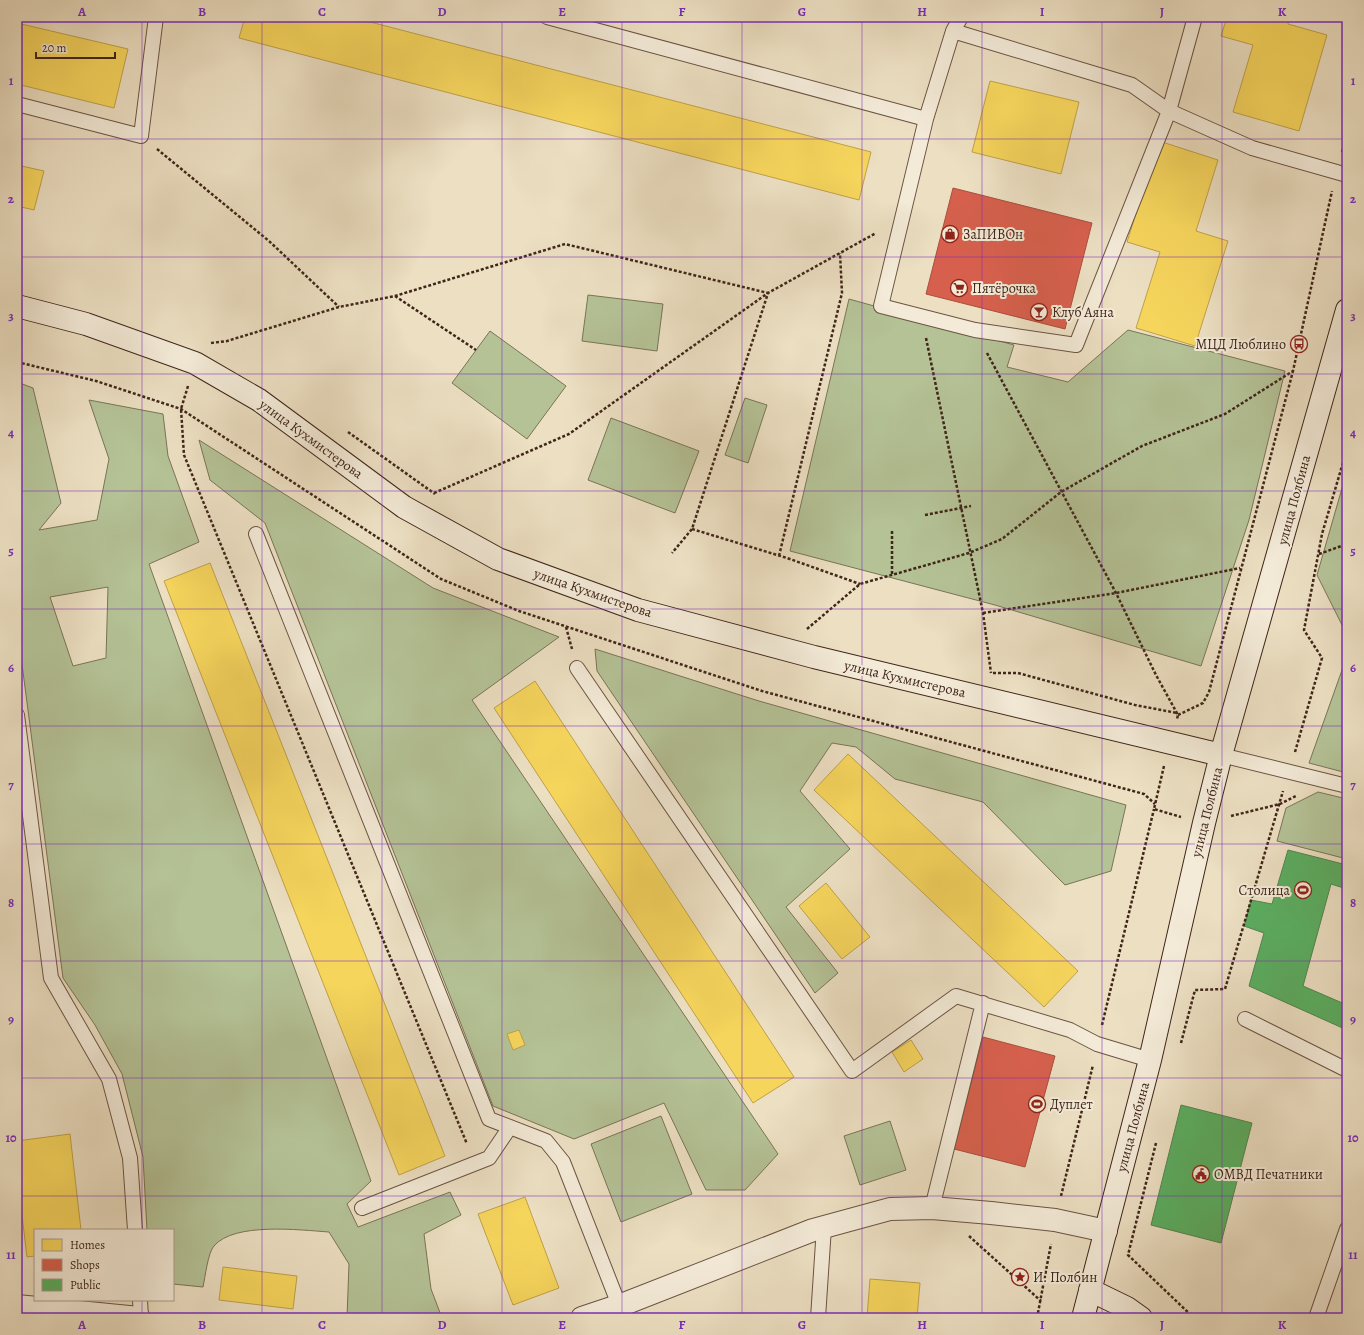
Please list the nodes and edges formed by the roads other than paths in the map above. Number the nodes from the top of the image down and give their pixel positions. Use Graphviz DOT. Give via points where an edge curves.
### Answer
graph roads {
  1 [pos="156,17"];
  2 [pos="547,17"];
  3 [pos="961,17"];
  4 [pos="1195,17"];
  5 [pos="953,31"];
  6 [pos="17,104"];
  7 [pos="1169,112"];
  8 [pos="926,119"];
  9 [pos="1342,173"];
  10 [pos="17,306"];
  11 [pos="1347,310"];
  12 [pos="256,534"];
  13 [pos="577,668"];
  14 [pos="17,715"];
  15 [pos="1221,755"];
  16 [pos="1347,786"];
  17 [pos="983,1003"];
  18 [pos="1245,1019"];
  19 [pos="1150,1060"];
  20 [pos="1347,1070"];
  21 [pos="510,1127"];
  22 [pos="362,1208"];
  23 [pos="932,1208"];
  24 [pos="824,1227"];
  25 [pos="135,1229"];
  26 [pos="1347,1229"];
  27 [pos="1106,1231"];
  28 [pos="1090,1290"];
  29 [pos="140,1301"];
  30 [pos="17,1306"];
  31 [pos="619,1306"];
  32 [pos="140,1318"];
  33 [pos="582,1318"];
  34 [pos="818,1318"];
  35 [pos="1083,1318"];
  36 [pos="1141,1318"];
  37 [pos="1316,1318"];
  1 -- 6 [label="lane" via="141,136"];
  2 -- 8 [label="lane"];
  3 -- 5 [label="lane"];
  4 -- 7 [label="lane"];
  5 -- 7 [label="lane" via="1132,85"];
  5 -- 8 [label="lane"];
  7 -- 8 [label="lane" via="1076,345 975,330 881,306"];
  7 -- 9 [label="lane" via="1252,148"];
  10 -- 15 [label="street, улица Кухмистерова" via="86,324 195,363 259,400 404,507 498,559 638,610 814,657"];
  11 -- 15 [label="street, улица Полбина"];
  12 -- 21 [label="lane" via="489,1119"];
  13 -- 17 [label="lane" via="852,1071 956,996"];
  14 -- 25 [label="lane" via="51,978 109,1079 130,1158"];
  15 -- 16 [label="lane"];
  15 -- 19 [label="street, улица Полбина"];
  17 -- 19 [label="lane" via="1070,1030 1098,1044"];
  17 -- 23 [label="lane"];
  18 -- 20 [label="lane"];
  19 -- 27 [label="street, улица Полбина"];
  21 -- 22 [label="lane" via="489,1158"];
  21 -- 31 [label="lane" via="546,1141 563,1162"];
  23 -- 24 [label="street" via="890,1209"];
  23 -- 27 [label="street" via="1055,1220"];
  24 -- 31 [label="street"];
  24 -- 34 [label="lane"];
  26 -- 37 [label="lane"];
  27 -- 28 [label="street, улица Полбина"];
  28 -- 35 [label="street, улица Полбина"];
  28 -- 36 [label="street" via="1127,1308"];
  29 -- 32 [label="lane"];
  30 -- 32 [label="street"];
  31 -- 33 [label="street"];
}
